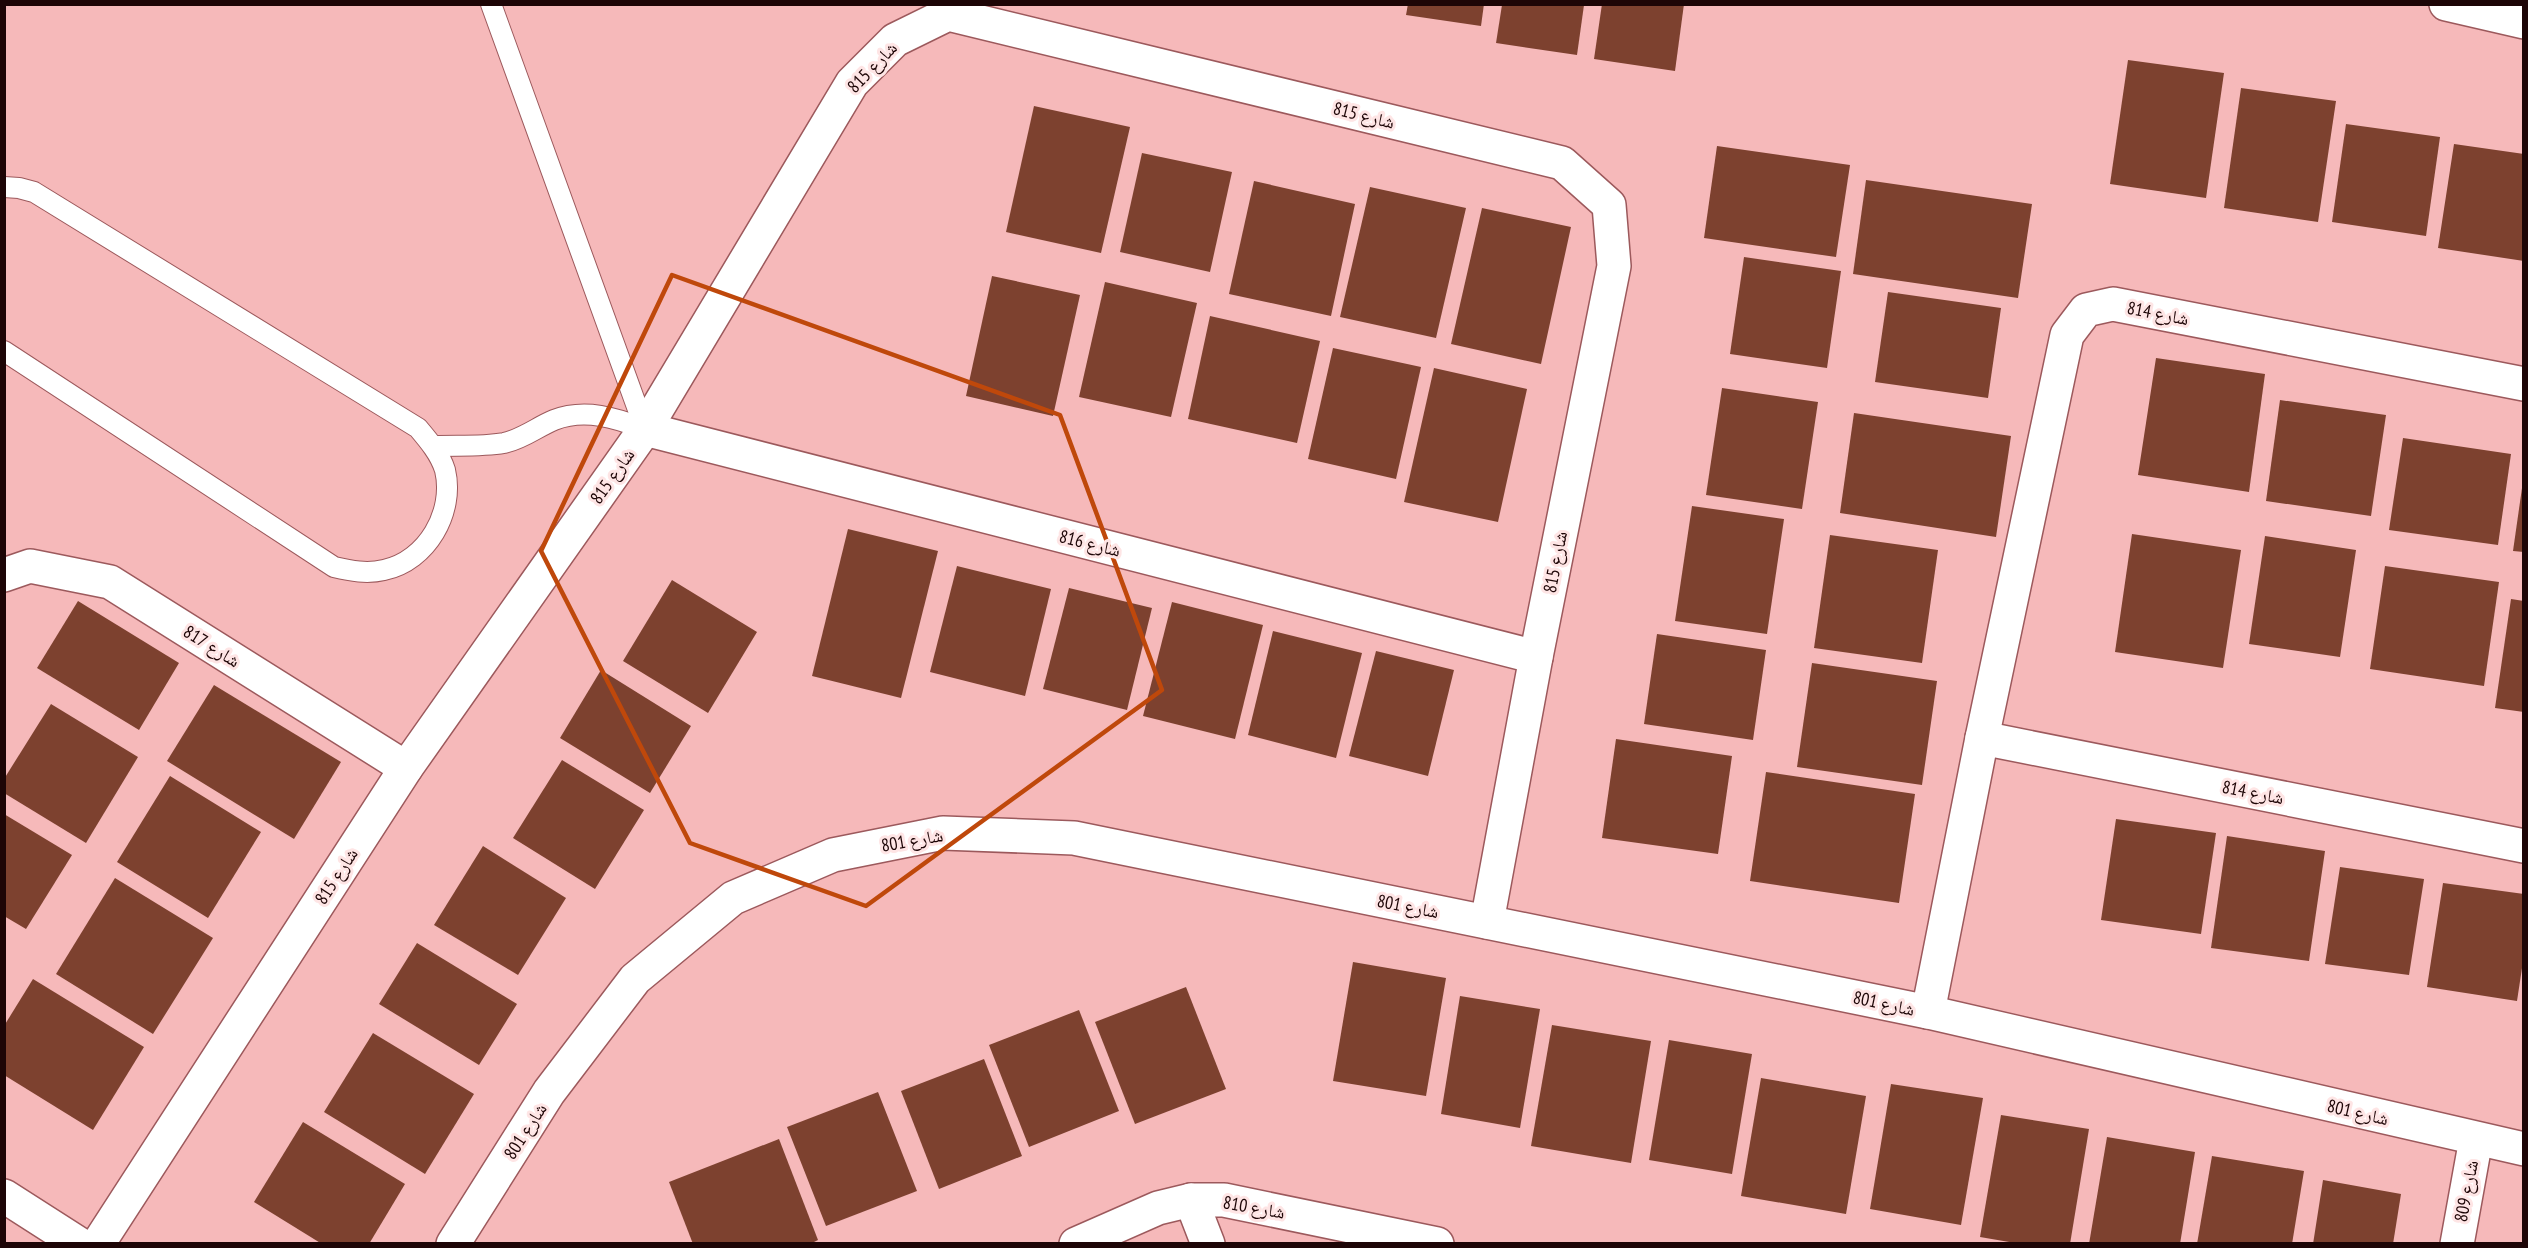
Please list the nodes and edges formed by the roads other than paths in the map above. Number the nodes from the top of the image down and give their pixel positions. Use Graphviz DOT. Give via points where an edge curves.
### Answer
graph roads {
  1 [pos="491,4"];
  2 [pos="2446,4"];
  3 [pos="2523,22"];
  4 [pos="4,187"];
  5 [pos="4,351"];
  6 [pos="2523,384"];
  7 [pos="645,429"];
  8 [pos="434,446"];
  9 [pos="4,575"];
  10 [pos="1536,657"];
  11 [pos="1982,738"];
  12 [pos="406,768"];
  13 [pos="2523,846"];
  14 [pos="1487,922"];
  15 [pos="1928,1012"];
  16 [pos="2476,1139"];
  17 [pos="2523,1149"];
  18 [pos="4,1196"];
  19 [pos="1191,1200"];
  20 [pos="79,1244"];
  21 [pos="98,1244"];
  22 [pos="453,1244"];
  23 [pos="1076,1244"];
  24 [pos="1208,1244"];
  25 [pos="1437,1244"];
  26 [pos="2457,1244"];
  1 -- 7 [label="lane"];
  2 -- 3 [label="street"];
  4 -- 8 [label="lane" via="34,192 418,428"];
  5 -- 8 [label="lane" via="334,567 360,572 386,570 409,560 428,543 441,520 447,495 445,470"];
  6 -- 11 [label="street, شارع 814" via="2113,304 2086,310 2067,335"];
  7 -- 8 [label="lane" via="618,419 576,415 554,420 504,443"];
  7 -- 10 [label="street, شارع 816"];
  7 -- 10 [label="street, شارع 815" via="852,82 895,40 948,14 1562,163 1609,205 1614,266"];
  7 -- 12 [label="street, شارع 815"];
  9 -- 12 [label="street, شارع 817" via="30,566 110,582"];
  10 -- 14 [label="street, شارع 815"];
  11 -- 13 [label="street, شارع 814"];
  11 -- 15 [label="street, شارع 814"];
  12 -- 21 [label="street, شارع 815"];
  14 -- 15 [label="street, شارع 801"];
  14 -- 22 [label="street, شارع 801" via="1074,838 943,833 833,855 733,898 635,979 549,1092"];
  15 -- 16 [label="street, شارع 801"];
  16 -- 17 [label="street, شارع 801"];
  16 -- 26 [label="street, شارع 809"];
  18 -- 20 [label="street"];
  19 -- 23 [label="street, شارع 810" via="1158,1208"];
  19 -- 24 [label="street"];
  19 -- 25 [label="street, شارع 810" via="1224,1200"];
}
